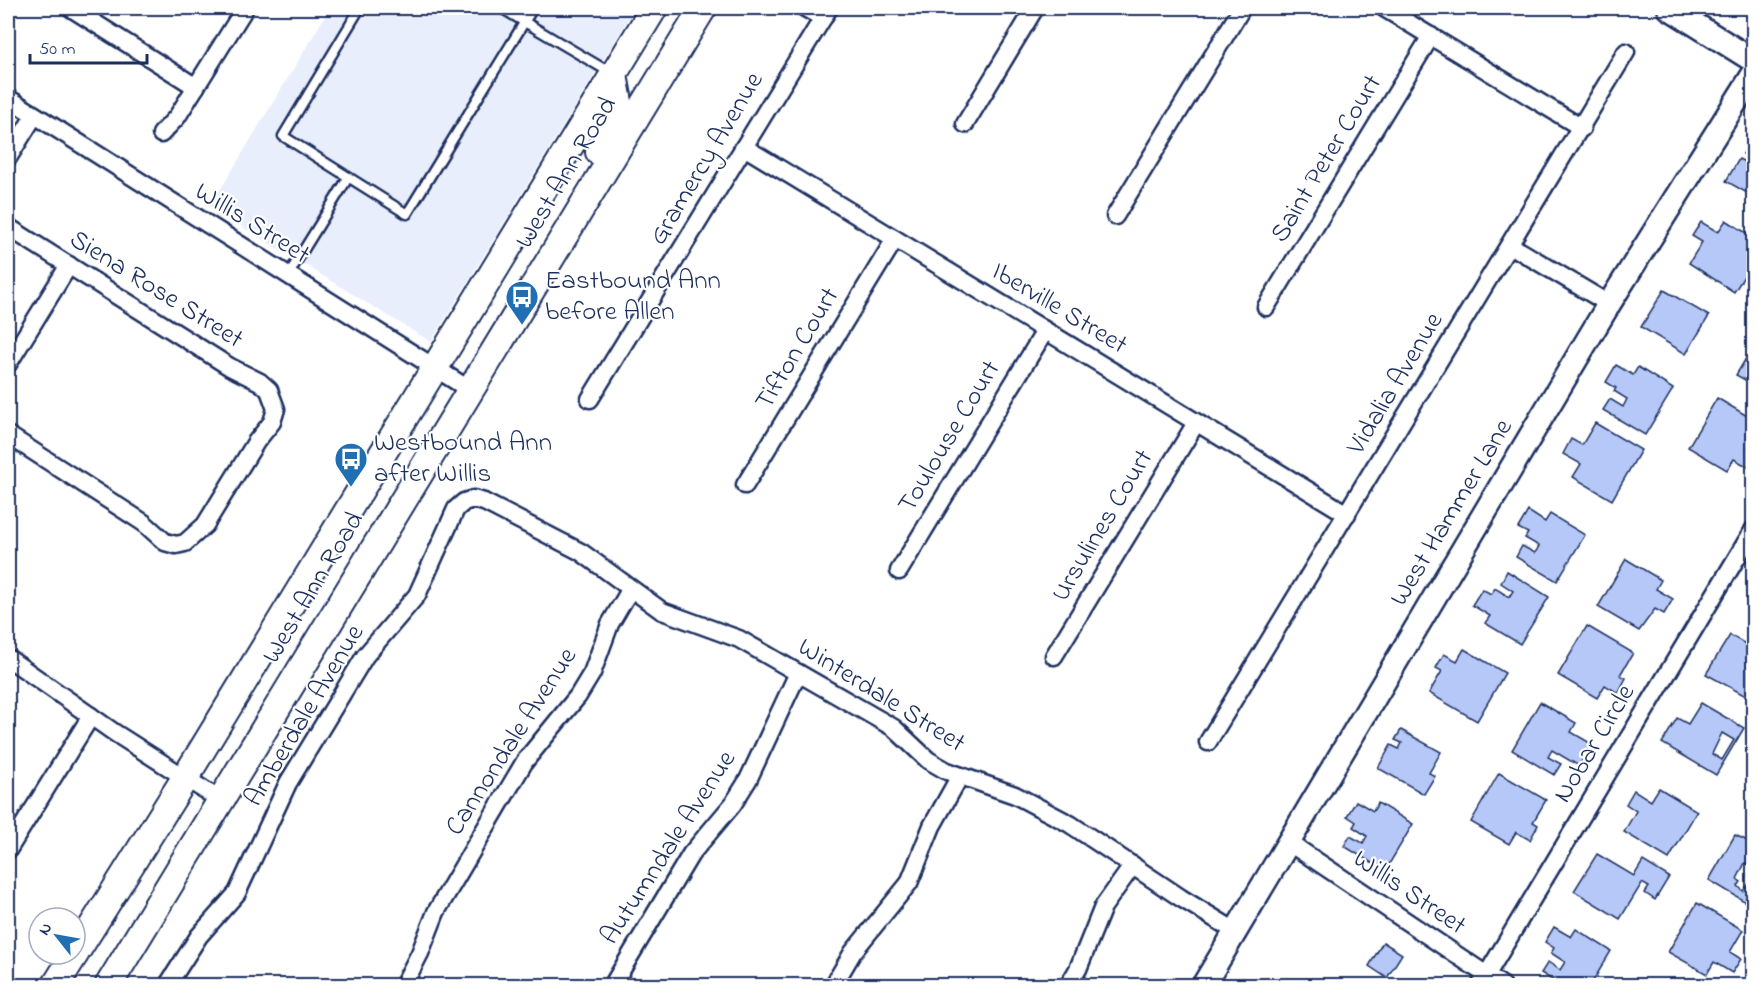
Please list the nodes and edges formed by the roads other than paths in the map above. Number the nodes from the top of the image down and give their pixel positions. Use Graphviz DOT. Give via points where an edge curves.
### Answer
graph roads {
  1 [pos="71,8"];
  2 [pos="245,8"];
  3 [pos="360,8"];
  4 [pos="501,8"];
  5 [pos="533,8"];
  6 [pos="654,8"];
  7 [pos="703,8"];
  8 [pos="805,8"];
  9 [pos="1035,8"];
  10 [pos="1242,8"];
  11 [pos="1384,8"];
  12 [pos="1669,8"];
  13 [pos="826,13"];
  14 [pos="525,22"];
  15 [pos="1431,36"];
  16 [pos="1626,52"];
  17 [pos="1754,61"];
  18 [pos="1754,73"];
  19 [pos="614,75"];
  20 [pos="196,87"];
  21 [pos="8,99"];
  22 [pos="34,116"];
  23 [pos="965,124"];
  24 [pos="1582,128"];
  25 [pos="161,134"];
  26 [pos="744,147"];
  27 [pos="8,158"];
  28 [pos="348,178"];
  29 [pos="1115,216"];
  30 [pos="8,227"];
  31 [pos="894,239"];
  32 [pos="559,243"];
  33 [pos="1510,245"];
  34 [pos="69,265"];
  35 [pos="287,277"];
  36 [pos="1609,304"];
  37 [pos="1266,307"];
  38 [pos="1045,331"];
  39 [pos="8,364"];
  40 [pos="435,369"];
  41 [pos="470,390"];
  42 [pos="590,399"];
  43 [pos="1196,423"];
  44 [pos="8,435"];
  45 [pos="745,485"];
  46 [pos="464,502"];
  47 [pos="1347,514"];
  48 [pos="1754,529"];
  49 [pos="899,570"];
  50 [pos="630,590"];
  51 [pos="1054,656"];
  52 [pos="8,658"];
  53 [pos="798,673"];
  54 [pos="91,716"];
  55 [pos="1208,742"];
  56 [pos="960,776"];
  57 [pos="185,778"];
  58 [pos="220,800"];
  59 [pos="1288,842"];
  60 [pos="8,850"];
  61 [pos="1133,865"];
  62 [pos="1235,931"];
  63 [pos="87,935"];
  64 [pos="68,966"];
  65 [pos="1483,980"];
  66 [pos="56,986"];
  67 [pos="108,986"];
  68 [pos="167,986"];
  69 [pos="403,986"];
  70 [pos="612,986"];
  71 [pos="833,986"];
  72 [pos="1068,986"];
  73 [pos="1203,986"];
  74 [pos="1503,986"];
  1 -- 20 [label="street"];
  2 -- 20 [label="street"];
  3 -- 28 [label="lane" via="283,136"];
  4 -- 14 [label="lane"];
  5 -- 14 [label="lane"];
  6 -- 19 [label="main road, West Ann Road"];
  7 -- 32 [label="main road, West Ann Road"];
  8 -- 13 [label="street"];
  9 -- 23 [label="street"];
  10 -- 29 [label="street"];
  11 -- 15 [label="street"];
  12 -- 17 [label="street"];
  13 -- 26 [label="street, Gramercy Avenue"];
  14 -- 19 [label="lane"];
  14 -- 28 [label="lane" via="407,214"];
  15 -- 24 [label="street"];
  15 -- 37 [label="street, Saint Peter Court"];
  16 -- 24 [label="street, Vidalia Avenue"];
  18 -- 36 [label="street, West Hammer Lane"];
  19 -- 32 [label="main road" via="619,92 617,111"];
  19 -- 40 [label="main road, West Ann Road"];
  20 -- 25 [label="street"];
  21 -- 22 [label="street, Willis Street"];
  22 -- 27 [label="street"];
  22 -- 35 [label="street, Willis Street"];
  24 -- 33 [label="street, Vidalia Avenue"];
  26 -- 31 [label="street, Iberville Street"];
  26 -- 42 [label="street, Gramercy Avenue"];
  28 -- 35 [label="lane"];
  30 -- 34 [label="street, Siena Rose Street"];
  31 -- 38 [label="street, Iberville Street"];
  31 -- 45 [label="street, Tifton Court"];
  32 -- 41 [label="main road, West Ann Road"];
  33 -- 36 [label="street"];
  33 -- 47 [label="street, Vidalia Avenue"];
  34 -- 39 [label="street"];
  34 -- 44 [label="street, Siena Rose Street" via="260,382 273,399 276,409 272,422 205,525 185,543 176,545 165,542 144,523"];
  35 -- 40 [label="street, Willis Street"];
  36 -- 59 [label="street, West Hammer Lane"];
  38 -- 43 [label="street, Iberville Street"];
  38 -- 49 [label="street, Toulouse Court"];
  40 -- 41 [label="street, Willis Street"];
  40 -- 57 [label="main road, West Ann Road"];
  41 -- 58 [label="main road, West Ann Road"];
  43 -- 47 [label="street, Iberville Street"];
  43 -- 51 [label="street, Ursulines Court"];
  46 -- 50 [label="street, Winterdale Street" via="484,502 581,552"];
  46 -- 68 [label="street, Amberdale Avenue" via="449,520 417,594 365,656 288,783 237,893 199,936"];
  47 -- 55 [label="street, Vidalia Avenue"];
  48 -- 65 [label="street, Nobar Circle"];
  50 -- 53 [label="street, Winterdale Street" via="662,611 739,639"];
  50 -- 69 [label="street, Cannondale Avenue" via="610,624 592,673 525,761 436,912"];
  52 -- 54 [label="street"];
  53 -- 56 [label="street, Winterdale Street" via="894,728 928,760"];
  53 -- 70 [label="street, Autumndale Avenue" via="733,804 691,854"];
  54 -- 57 [label="street"];
  54 -- 60 [label="street"];
  56 -- 61 [label="street, Winterdale Street" via="1037,805"];
  56 -- 71 [label="street" via="932,826 909,883 853,952"];
  57 -- 58 [label="street"];
  57 -- 63 [label="main road, West Ann Road"];
  58 -- 67 [label="main road, West Ann Road"];
  59 -- 62 [label="street, West Hammer Lane"];
  59 -- 65 [label="street, Willis Street"];
  61 -- 62 [label="street, Winterdale Street"];
  61 -- 72 [label="street" via="1102,907"];
  62 -- 73 [label="street, West Hammer Lane"];
  64 -- 66 [label="main road, West Ann Road"];
  65 -- 74 [label="street, Willis Street"];
}
